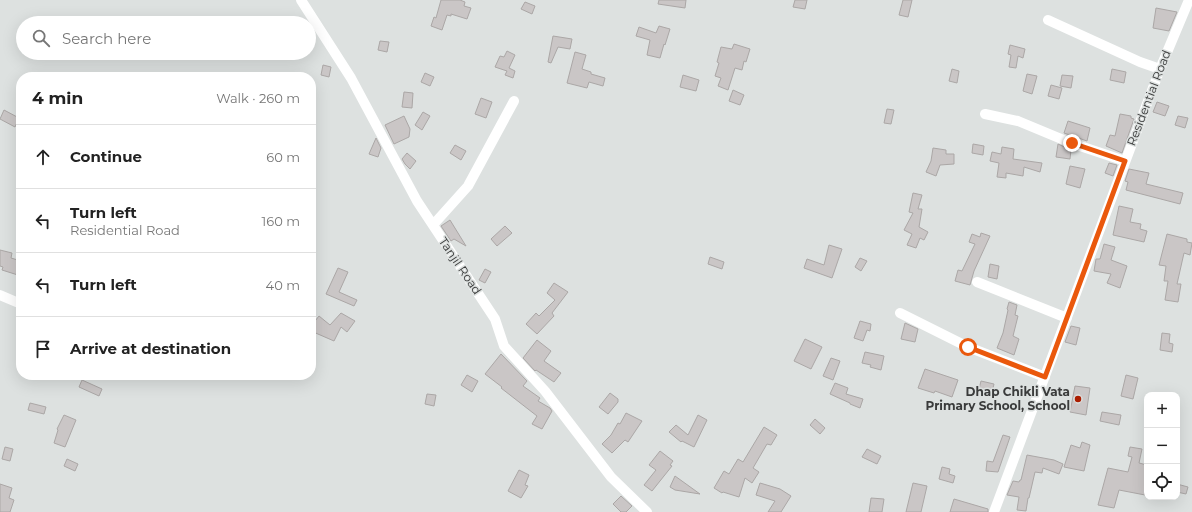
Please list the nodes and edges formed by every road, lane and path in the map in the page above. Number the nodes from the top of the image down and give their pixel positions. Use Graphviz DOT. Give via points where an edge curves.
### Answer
graph roads {
  1 [pos="301,0"];
  2 [pos="1189,0"];
  3 [pos="311,16"];
  4 [pos="1048,20"];
  5 [pos="316,23"];
  6 [pos="1160,69"];
  7 [pos="514,101"];
  8 [pos="985,114"];
  9 [pos="1125,161"];
  10 [pos="433,225"];
  11 [pos="977,282"];
  12 [pos="0,295"];
  13 [pos="16,302"];
  14 [pos="900,313"];
  15 [pos="1067,318"];
  16 [pos="1045,377"];
  17 [pos="647,512"];
  18 [pos="994,512"];
  1 -- 3 [label="street, Tanjil Road"];
  2 -- 6 [label="street, Residential Road"];
  4 -- 6 [label="street"];
  5 -- 10 [label="street, Tanjil Road" via="351,78 417,201"];
  6 -- 9 [label="street, Residential Road"];
  7 -- 10 [label="street" via="468,186"];
  8 -- 9 [label="street" via="1018,121"];
  9 -- 15 [label="street, Residential Road"];
  10 -- 17 [label="street, Tanjil Road" via="495,319 504,346 544,391 611,477"];
  11 -- 15 [label="street"];
  12 -- 13 [label="street"];
  14 -- 16 [label="street" via="968,347"];
  15 -- 16 [label="street, Residential Road"];
  16 -- 18 [label="street, Residential Road"];
}
